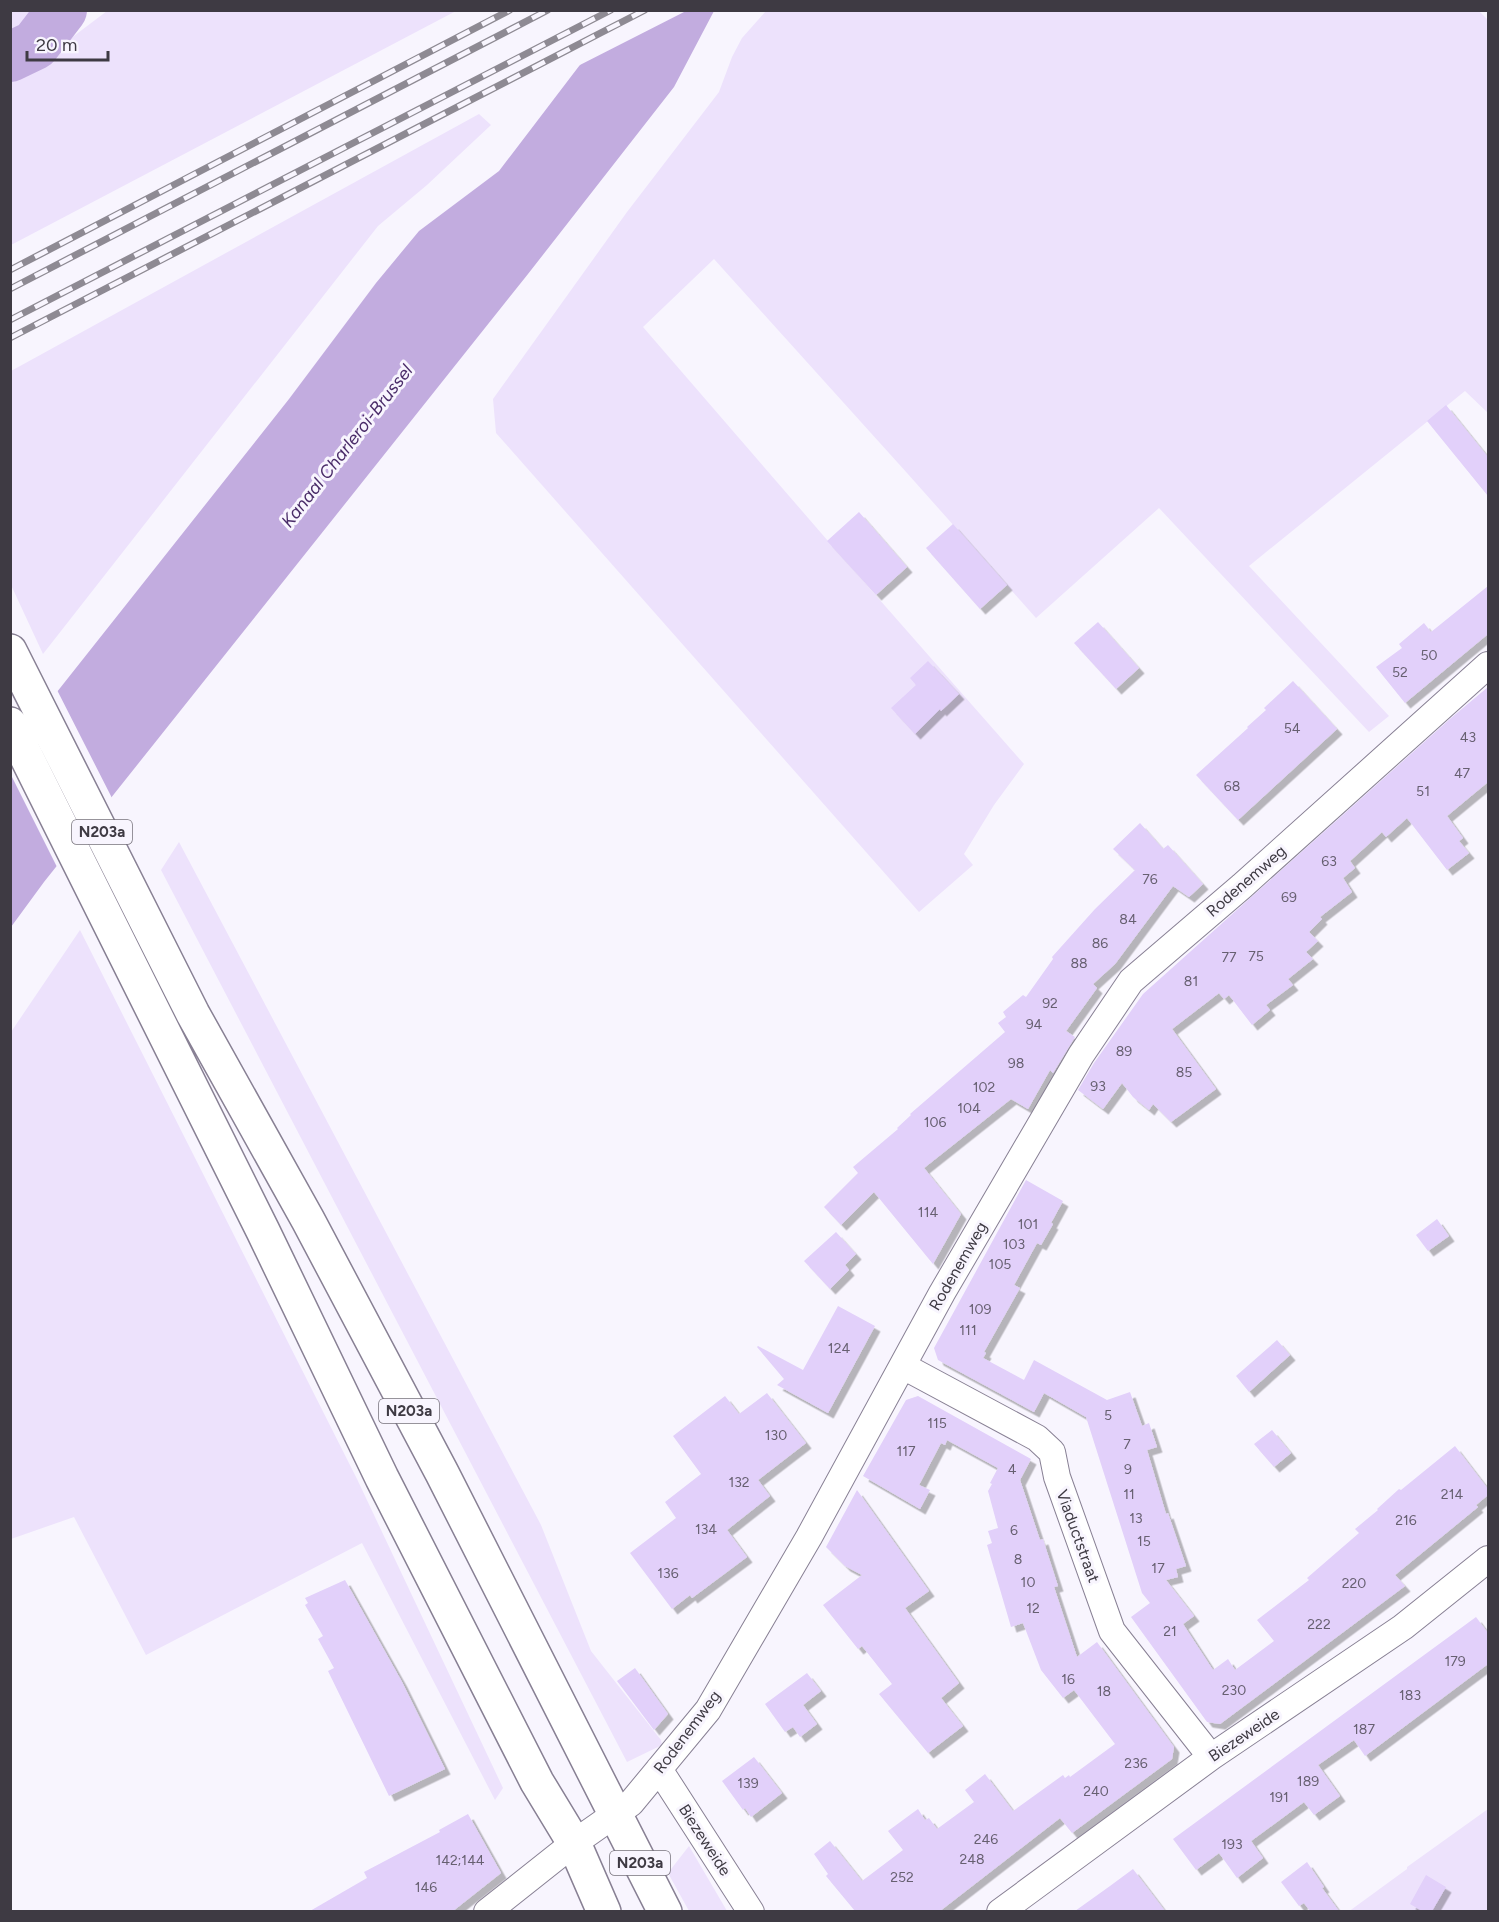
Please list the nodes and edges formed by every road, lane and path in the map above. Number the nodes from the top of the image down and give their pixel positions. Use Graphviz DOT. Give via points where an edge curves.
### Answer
graph roads {
  1 [pos="10,651"];
  2 [pos="1488,665"];
  3 [pos="10,724"];
  4 [pos="903,1366"];
  5 [pos="1488,1559"];
  6 [pos="1211,1757"];
  7 [pos="659,1769"];
  8 [pos="615,1814"];
  9 [pos="574,1843"];
  10 [pos="487,1911"];
  11 [pos="604,1911"];
  12 [pos="665,1911"];
  13 [pos="751,1911"];
  14 [pos="1000,1911"];
  1 -- 8 [label="highway, N203a" via="194,1014 442,1473"];
  2 -- 4 [label="street, Rodenemweg" via="1131,981 1081,1055"];
  3 -- 9 [label="highway, N203a" via="382,1478 537,1782"];
  4 -- 6 [label="street, Viaductstraat" via="1037,1438 1052,1452 1057,1477 1112,1631"];
  4 -- 7 [label="street, Rodenemweg" via="708,1710"];
  5 -- 6 [label="street, Biezeweide" via="1403,1626"];
  6 -- 14 [label="street, Biezeweide"];
  7 -- 8 [label="street, Rodenemweg" via="631,1803"];
  7 -- 13 [label="street, Biezeweide"];
  8 -- 9 [label="street, Rodenemweg"];
  8 -- 12 [label="highway, N203a"];
  9 -- 10 [label="street, Rodenemweg"];
  9 -- 11 [label="highway, N203a"];
}
